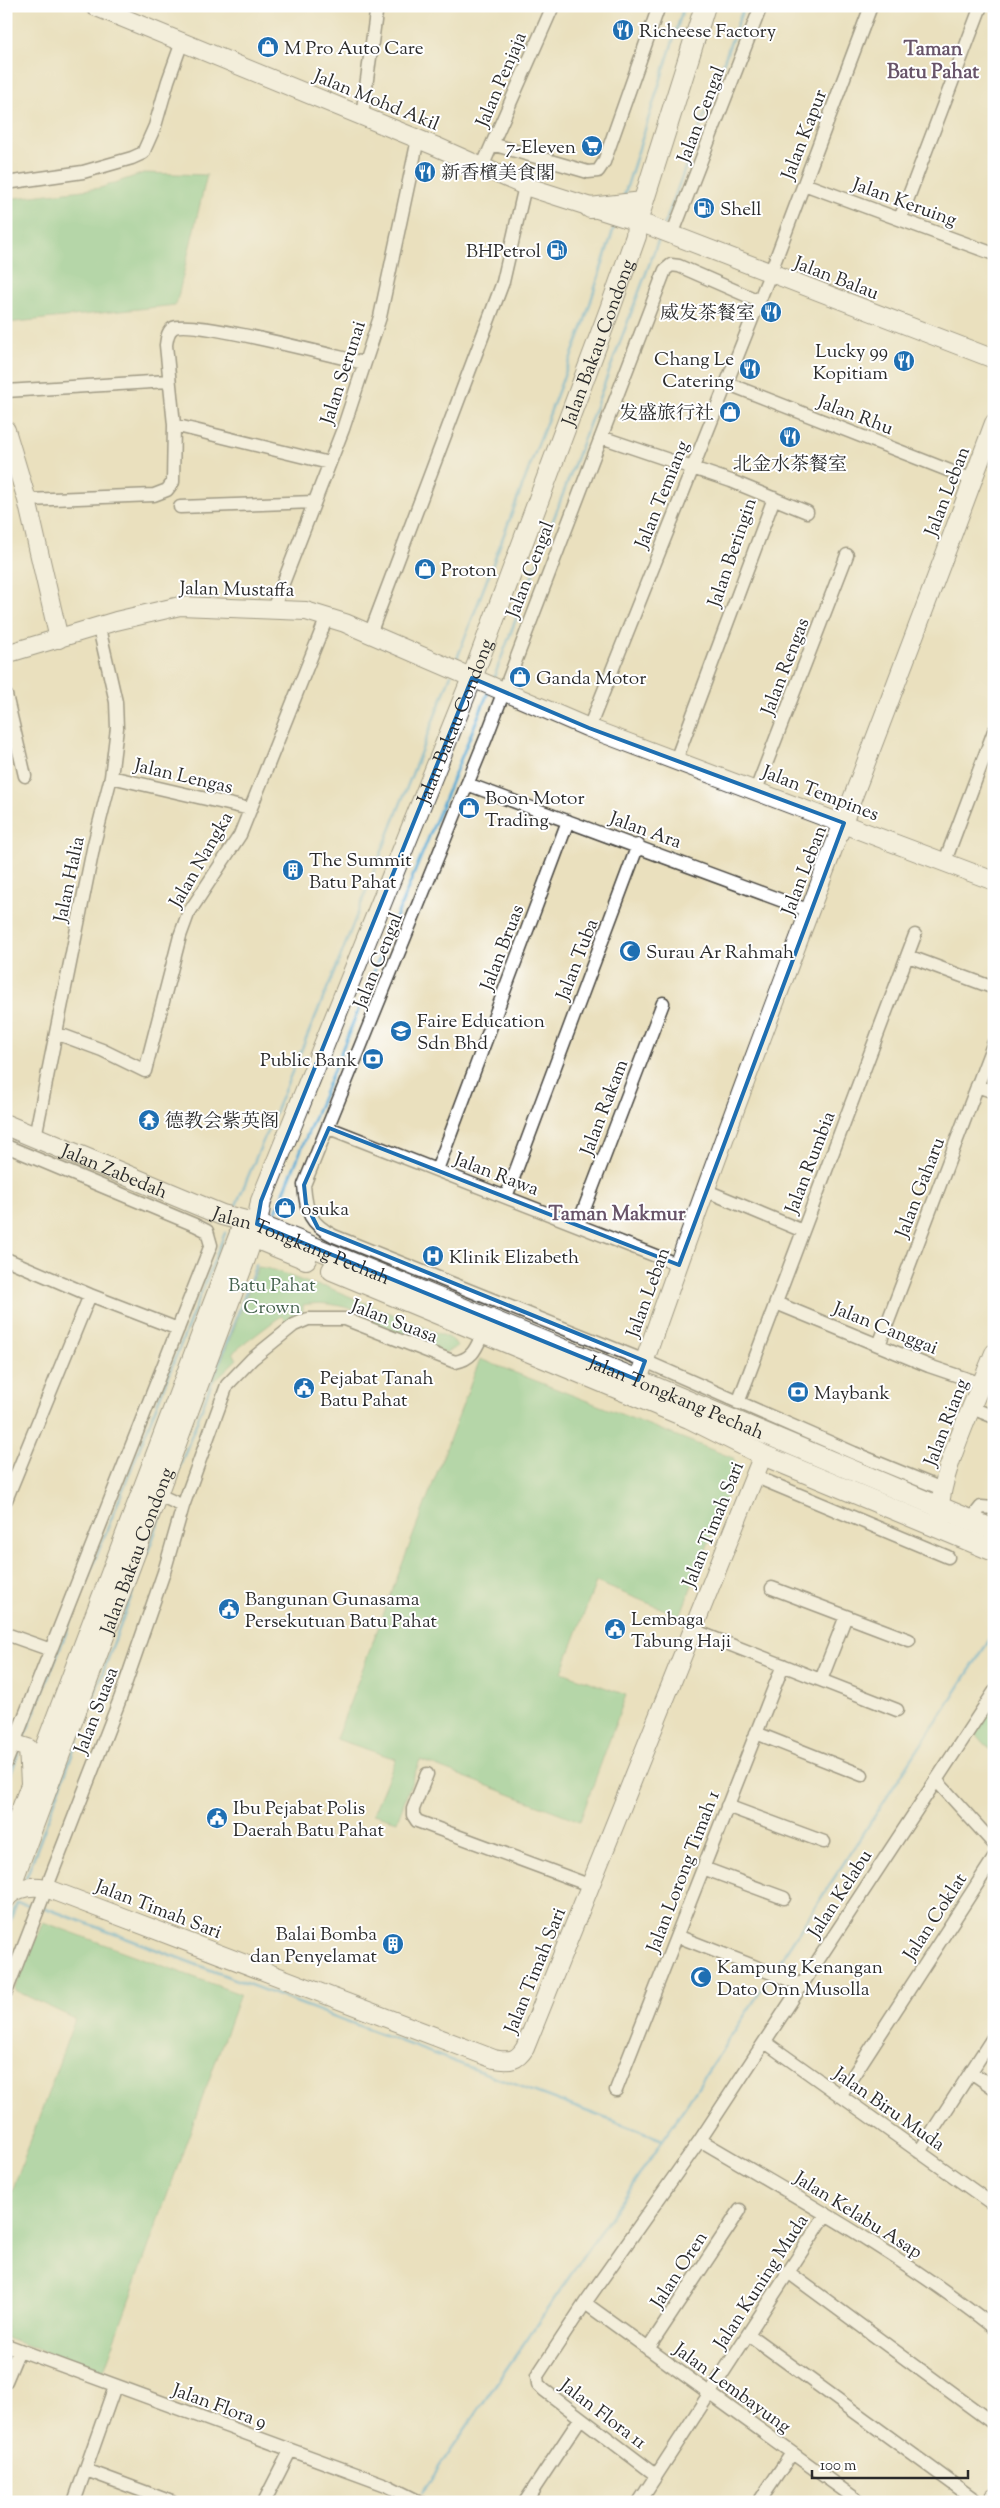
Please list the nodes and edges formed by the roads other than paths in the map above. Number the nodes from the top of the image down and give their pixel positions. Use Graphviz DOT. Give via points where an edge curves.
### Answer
graph roads {
  1 [pos="94,6"];
  2 [pos="377,6"];
  3 [pos="553,6"];
  4 [pos="659,6"];
  5 [pos="705,6"];
  6 [pos="717,6"];
  7 [pos="761,6"];
  8 [pos="871,6"];
  9 [pos="981,6"];
  10 [pos="182,42"];
  11 [pos="362,116"];
  12 [pos="418,139"];
  13 [pos="492,144"];
  14 [pos="482,167"];
  15 [pos="6,183"];
  16 [pos="804,184"];
  17 [pos="525,186"];
  18 [pos="590,208"];
  19 [pos="900,219"];
  20 [pos="646,223"];
  21 [pos="994,254"];
  22 [pos="770,274"];
  23 [pos="759,301"];
  24 [pos="994,359"];
  25 [pos="364,363"];
  26 [pos="168,381"];
  27 [pos="726,383"];
  28 [pos="6,391"];
  29 [pos="994,424"];
  30 [pos="174,425"];
  31 [pos="6,430"];
  32 [pos="601,437"];
  33 [pos="329,463"];
  34 [pos="692,468"];
  35 [pos="973,480"];
  36 [pos="774,498"];
  37 [pos="27,500"];
  38 [pos="314,502"];
  39 [pos="180,507"];
  40 [pos="807,512"];
  41 [pos="847,555"];
  42 [pos="273,609"];
  43 [pos="327,617"];
  44 [pos="99,628"];
  45 [pos="370,634"];
  46 [pos="59,639"];
  47 [pos="6,654"];
  48 [pos="474,679"];
  49 [pos="6,695"];
  50 [pos="589,728"];
  51 [pos="994,731"];
  52 [pos="676,760"];
  53 [pos="25,776"];
  54 [pos="111,777"];
  55 [pos="467,784"];
  56 [pos="756,790"];
  57 [pos="250,809"];
  58 [pos="568,821"];
  59 [pos="844,823"];
  60 [pos="638,845"];
  61 [pos="945,861"];
  62 [pos="994,881"];
  63 [pos="810,911"];
  64 [pos="915,935"];
  65 [pos="908,956"];
  66 [pos="994,988"];
  67 [pos="663,1003"];
  68 [pos="56,1033"];
  69 [pos="994,1042"];
  70 [pos="977,1086"];
  71 [pos="994,1092"];
  72 [pos="6,1125"];
  73 [pos="329,1128"];
  74 [pos="35,1137"];
  75 [pos="6,1146"];
  76 [pos="437,1170"];
  77 [pos="707,1191"];
  78 [pos="506,1197"];
  79 [pos="222,1215"];
  80 [pos="578,1225"];
  81 [pos="249,1228"];
  82 [pos="803,1231"];
  83 [pos="6,1259"];
  84 [pos="245,1259"];
  85 [pos="679,1265"];
  86 [pos="344,1274"];
  87 [pos="90,1295"];
  88 [pos="776,1303"];
  89 [pos="178,1329"];
  90 [pos="483,1333"];
  91 [pos="878,1346"];
  92 [pos="994,1353"];
  93 [pos="644,1361"];
  94 [pos="638,1380"];
  95 [pos="982,1384"];
  96 [pos="972,1408"];
  97 [pos="734,1411"];
  98 [pos="994,1417"];
  99 [pos="694,1421"];
  100 [pos="763,1455"];
  101 [pos="815,1456"];
  102 [pos="754,1476"];
  103 [pos="941,1498"];
  104 [pos="6,1500"];
  105 [pos="170,1500"];
  106 [pos="994,1508"];
  107 [pos="970,1521"];
  108 [pos="994,1530"];
  109 [pos="950,1533"];
  110 [pos="994,1551"];
  111 [pos="948,1557"];
  112 [pos="772,1588"];
  113 [pos="846,1616"];
  114 [pos="692,1630"];
  115 [pos="6,1634"];
  116 [pos="909,1640"];
  117 [pos="51,1650"];
  118 [pos="782,1665"];
  119 [pos="821,1680"];
  120 [pos="994,1692"];
  121 [pos="897,1710"];
  122 [pos="52,1728"];
  123 [pos="756,1733"];
  124 [pos="18,1744"];
  125 [pos="6,1763"];
  126 [pos="427,1774"];
  127 [pos="862,1775"];
  128 [pos="936,1780"];
  129 [pos="30,1789"];
  130 [pos="727,1806"];
  131 [pos="824,1842"];
  132 [pos="994,1844"];
  133 [pos="6,1851"];
  134 [pos="994,1858"];
  135 [pos="703,1868"];
  136 [pos="589,1885"];
  137 [pos="41,1891"];
  138 [pos="9,1894"];
  139 [pos="784,1898"];
  140 [pos="677,1936"];
  141 [pos="802,1985"];
  142 [pos="6,1992"];
  143 [pos="994,2036"];
  144 [pos="765,2042"];
  145 [pos="971,2072"];
  146 [pos="994,2088"];
  147 [pos="616,2090"];
  148 [pos="840,2096"];
  149 [pos="700,2140"];
  150 [pos="919,2152"];
  151 [pos="994,2204"];
  152 [pos="740,2210"];
  153 [pos="826,2214"];
  154 [pos="788,2272"];
  155 [pos="585,2303"];
  156 [pos="994,2328"];
  157 [pos="748,2334"];
  158 [pos="12,2347"];
  159 [pos="648,2349"];
  160 [pos="537,2376"];
  161 [pos="6,2381"];
  162 [pos="115,2386"];
  163 [pos="710,2393"];
  164 [pos="580,2419"];
  165 [pos="994,2424"];
  166 [pos="290,2451"];
  167 [pos="792,2453"];
  168 [pos="86,2470"];
  169 [pos="656,2475"];
  170 [pos="994,2497"];
  171 [pos="168,2501"];
  172 [pos="74,2502"];
  173 [pos="264,2502"];
  174 [pos="420,2502"];
  175 [pos="525,2502"];
  176 [pos="639,2502"];
  177 [pos="759,2502"];
  178 [pos="860,2502"];
  179 [pos="978,2502"];
  180 [pos="991,2502"];
  1 -- 10 [label="street, Jalan Mohd Akil"];
  2 -- 11 [label="street"];
  3 -- 13 [label="street, Jalan Penjaja"];
  4 -- 13 [label="street" via="604,162 598,171 588,172"];
  5 -- 20 [label="main road, Jalan Bakau Condong"];
  6 -- 20 [label="main road, Jalan Bakau Condong"];
  7 -- 20 [label="street, Jalan Cengal"];
  8 -- 16 [label="street, Jalan Kapur"];
  9 -- 19 [label="street"];
  10 -- 11 [label="street, Jalan Mohd Akil"];
  10 -- 15 [label="street" via="143,153 90,170"];
  11 -- 12 [label="street, Jalan Mohd Akil"];
  12 -- 14 [label="street, Jalan Mohd Akil"];
  12 -- 25 [label="street, Jalan Serunai" via="384,300"];
  13 -- 14 [label="street, Jalan Penjaja"];
  14 -- 17 [label="street, Jalan Mohd Akil"];
  16 -- 19 [label="street, Jalan Keruing"];
  16 -- 22 [label="street, Jalan Kapur"];
  17 -- 18 [label="street, Jalan Mohd Akil"];
  17 -- 45 [label="street" via="503,282"];
  18 -- 20 [label="main road"];
  19 -- 21 [label="street, Jalan Keruing"];
  20 -- 22 [label="street, Jalan Balau"];
  20 -- 48 [label="main road, Jalan Bakau Condong"];
  22 -- 23 [label="street, Jalan Temiang"];
  22 -- 24 [label="street, Jalan Balau"];
  23 -- 27 [label="street, Jalan Temiang"];
  23 -- 32 [label="street, Jalan Cengal" via="679,266 671,265 665,270"];
  25 -- 26 [label="street" via="211,329 180,326 172,328 167,336"];
  25 -- 33 [label="street, Jalan Serunai"];
  26 -- 28 [label="street"];
  26 -- 30 [label="street"];
  27 -- 34 [label="street, Jalan Temiang"];
  27 -- 35 [label="street, Jalan Rhu"];
  29 -- 35 [label="street, Jalan Leban"];
  30 -- 33 [label="street"];
  30 -- 37 [label="street" via="173,482 167,490 154,495"];
  31 -- 37 [label="street"];
  32 -- 34 [label="street, Jalan Beringin"];
  32 -- 48 [label="street, Jalan Cengal"];
  33 -- 38 [label="street, Jalan Serunai"];
  34 -- 36 [label="street, Jalan Beringin"];
  34 -- 50 [label="street, Jalan Temiang"];
  35 -- 59 [label="street, Jalan Leban"];
  36 -- 40 [label="street"];
  36 -- 52 [label="street, Jalan Beringin"];
  37 -- 46 [label="street"];
  38 -- 39 [label="street"];
  38 -- 42 [label="street, Jalan Serunai"];
  41 -- 56 [label="street, Jalan Rengas"];
  42 -- 43 [label="street, Jalan Mustaffa" via="306,611"];
  42 -- 44 [label="street, Jalan Mustaffa" via="180,606"];
  43 -- 45 [label="street, Jalan Mustaffa"];
  43 -- 57 [label="street, Jalan Nangka"];
  44 -- 46 [label="street, Jalan Mustaffa"];
  44 -- 54 [label="street, Jalan Halia" via="118,715"];
  45 -- 48 [label="street, Jalan Mustaffa"];
  46 -- 47 [label="street, Jalan Mustaffa"];
  48 -- 50 [label="street, Jalan Mustaffa"];
  48 -- 55 [label="street, Jalan Cengal"];
  48 -- 81 [label="main road, Jalan Bakau Condong"];
  49 -- 53 [label="street"];
  50 -- 52 [label="street, Jalan Tempines"];
  51 -- 61 [label="street"];
  52 -- 56 [label="street, Jalan Tempines"];
  54 -- 57 [label="street, Jalan Lengas"];
  54 -- 68 [label="street, Jalan Halia" via="94,844"];
  55 -- 58 [label="street, Jalan Ara"];
  55 -- 73 [label="street, Jalan Cengal"];
  56 -- 59 [label="street, Jalan Tempines"];
  57 -- 68 [label="street, Jalan Nangka" via="226,859 188,914 145,1070"];
  58 -- 60 [label="street, Jalan Ara"];
  58 -- 76 [label="street, Jalan Bruas"];
  59 -- 61 [label="street, Jalan Tempines"];
  59 -- 63 [label="street, Jalan Leban"];
  60 -- 63 [label="street, Jalan Ara"];
  60 -- 78 [label="street, Jalan Tuba"];
  61 -- 62 [label="street, Jalan Tempines"];
  63 -- 77 [label="street, Jalan Leban"];
  64 -- 65 [label="street, Jalan Rumbia"];
  65 -- 66 [label="street"];
  65 -- 82 [label="street, Jalan Rumbia"];
  67 -- 80 [label="street, Jalan Rakam"];
  68 -- 74 [label="street, Jalan Halia"];
  69 -- 70 [label="street, Jalan Gaharu"];
  70 -- 71 [label="street"];
  70 -- 91 [label="street, Jalan Gaharu"];
  72 -- 74 [label="main road, Jalan Zabedah"];
  73 -- 76 [label="street, Jalan Rawa"];
  73 -- 93 [label="street, Jalan Cengal" via="304,1185 306,1204 318,1228"];
  74 -- 79 [label="main road, Jalan Zabedah"];
  75 -- 89 [label="street" via="206,1231 211,1245"];
  76 -- 78 [label="street, Jalan Rawa"];
  77 -- 82 [label="street"];
  77 -- 85 [label="street, Jalan Leban"];
  78 -- 80 [label="street, Jalan Rawa"];
  79 -- 81 [label="main road, Jalan Tongkang Pechah"];
  80 -- 85 [label="street, Jalan Rawa"];
  81 -- 84 [label="main road, Jalan Bakau Condong"];
  81 -- 86 [label="main road, Jalan Tongkang Pechah"];
  81 -- 94 [label="main road, Jalan Tongkang Pechah"];
  81 -- 122 [label="main road, Jalan Bakau Condong"];
  82 -- 88 [label="street, Jalan Rumbia"];
  83 -- 87 [label="street"];
  84 -- 86 [label="main road" via="252,1254 269,1255 326,1273"];
  84 -- 105 [label="main road, Jalan Bakau Condong"];
  85 -- 93 [label="street, Jalan Leban"];
  86 -- 90 [label="main road, Jalan Tongkang Pechah"];
  87 -- 89 [label="street"];
  87 -- 104 [label="street"];
  88 -- 91 [label="street, Jalan Canggai"];
  88 -- 97 [label="street, Jalan Rumbia"];
  89 -- 117 [label="street"];
  90 -- 99 [label="main road, Jalan Tongkang Pechah"];
  90 -- 105 [label="street, Jalan Suasa" via="473,1354 455,1362 345,1319 308,1319 294,1326 252,1359 228,1386"];
  91 -- 95 [label="street, Jalan Canggai"];
  92 -- 95 [label="street, Jalan Riang"];
  93 -- 94 [label="street, Jalan Leban"];
  93 -- 97 [label="street, Jalan Cengal"];
  94 -- 97 [label="main road, Jalan Tongkang Pechah"];
  94 -- 99 [label="main road" via="642,1391 686,1410"];
  95 -- 96 [label="street, Jalan Riang"];
  96 -- 98 [label="street"];
  96 -- 103 [label="street, Jalan Riang"];
  97 -- 100 [label="main road" via="738,1432 760,1444"];
  97 -- 101 [label="main road, Jalan Tongkang Pechah"];
  97 -- 103 [label="street, Jalan Cengal"];
  99 -- 100 [label="main road, Jalan Tongkang Pechah"];
  100 -- 101 [label="main road" via="773,1450 801,1457"];
  100 -- 102 [label="street, Jalan Timah Sari"];
  100 -- 109 [label="main road, Jalan Tongkang Pechah"];
  101 -- 103 [label="main road, Jalan Tongkang Pechah"];
  102 -- 111 [label="street"];
  102 -- 114 [label="street, Jalan Timah Sari"];
  103 -- 107 [label="main road, Jalan Tongkang Pechah"];
  103 -- 109 [label="street" via="940,1516"];
  105 -- 137 [label="street, Jalan Suasa" via="126,1682"];
  105 -- 138 [label="main road, Jalan Bakau Condong"];
  106 -- 107 [label="street" via="981,1507"];
  107 -- 108 [label="main road, Jalan Tongkang Pechah"];
  109 -- 110 [label="main road, Jalan Tongkang Pechah"];
  112 -- 113 [label="street"];
  113 -- 116 [label="street"];
  113 -- 119 [label="street"];
  114 -- 118 [label="street"];
  114 -- 136 [label="street, Jalan Timah Sari"];
  115 -- 117 [label="street"];
  117 -- 124 [label="street"];
  118 -- 119 [label="street"];
  118 -- 123 [label="street, Jalan Lorong Timah 1"];
  119 -- 121 [label="street"];
  120 -- 128 [label="street, Jalan Kelabu"];
  122 -- 124 [label="street"];
  122 -- 129 [label="main road, Jalan Bakau Condong"];
  123 -- 127 [label="street"];
  123 -- 130 [label="street, Jalan Lorong Timah 1"];
  124 -- 125 [label="street"];
  124 -- 129 [label="street"];
  126 -- 136 [label="street" via="413,1809 418,1821"];
  128 -- 132 [label="street"];
  128 -- 141 [label="street, Jalan Kelabu"];
  129 -- 133 [label="main road, Jalan Bakau Condong"];
  130 -- 131 [label="street"];
  130 -- 135 [label="street, Jalan Lorong Timah 1"];
  134 -- 148 [label="street, Jalan Coklat"];
  135 -- 139 [label="street"];
  135 -- 140 [label="street, Jalan Lorong Timah 1"];
  136 -- 137 [label="street, Jalan Timah Sari" via="526,2048 519,2058 508,2062"];
  137 -- 138 [label="street"];
  137 -- 142 [label="street, Jalan Suasa"];
  140 -- 141 [label="street"];
  140 -- 147 [label="street, Jalan Lorong Timah 1"];
  141 -- 144 [label="street, Jalan Kelabu"];
  143 -- 145 [label="street"];
  144 -- 148 [label="street, Jalan Biru Muda"];
  144 -- 149 [label="street, Jalan Kelabu"];
  145 -- 146 [label="street"];
  145 -- 150 [label="street"];
  148 -- 150 [label="street, Jalan Biru Muda"];
  149 -- 153 [label="street, Jalan Kelabu Asap"];
  149 -- 155 [label="street, Jalan Kelabu"];
  150 -- 151 [label="street, Jalan Biru Muda"];
  152 -- 159 [label="street, Jalan Oren"];
  153 -- 154 [label="street, Jalan Kuning Muda"];
  153 -- 156 [label="street, Jalan Kelabu Asap" via="905,2264"];
  154 -- 157 [label="street, Jalan Kuning Muda"];
  154 -- 165 [label="street"];
  155 -- 159 [label="street, Jalan Lembayung"];
  155 -- 160 [label="street, Jalan Kelabu"];
  157 -- 163 [label="street, Jalan Kuning Muda"];
  157 -- 179 [label="street"];
  158 -- 161 [label="street"];
  158 -- 162 [label="street, Jalan Flora 9"];
  159 -- 163 [label="street, Jalan Lembayung"];
  160 -- 164 [label="street, Jalan Flora 11" via="538,2384 544,2390"];
  162 -- 166 [label="street, Jalan Flora 9"];
  162 -- 168 [label="street"];
  163 -- 167 [label="street, Jalan Lembayung"];
  163 -- 169 [label="street, Jalan Kuning Muda"];
  164 -- 169 [label="street, Jalan Flora 11"];
  164 -- 175 [label="street"];
  166 -- 173 [label="street"];
  166 -- 174 [label="street, Jalan Flora 9" via="386,2485"];
  167 -- 177 [label="street"];
  167 -- 178 [label="street, Jalan Lembayung"];
  168 -- 171 [label="street"];
  168 -- 172 [label="street"];
  169 -- 176 [label="street, Jalan Kuning Muda"];
  170 -- 180 [label="street"];
}
